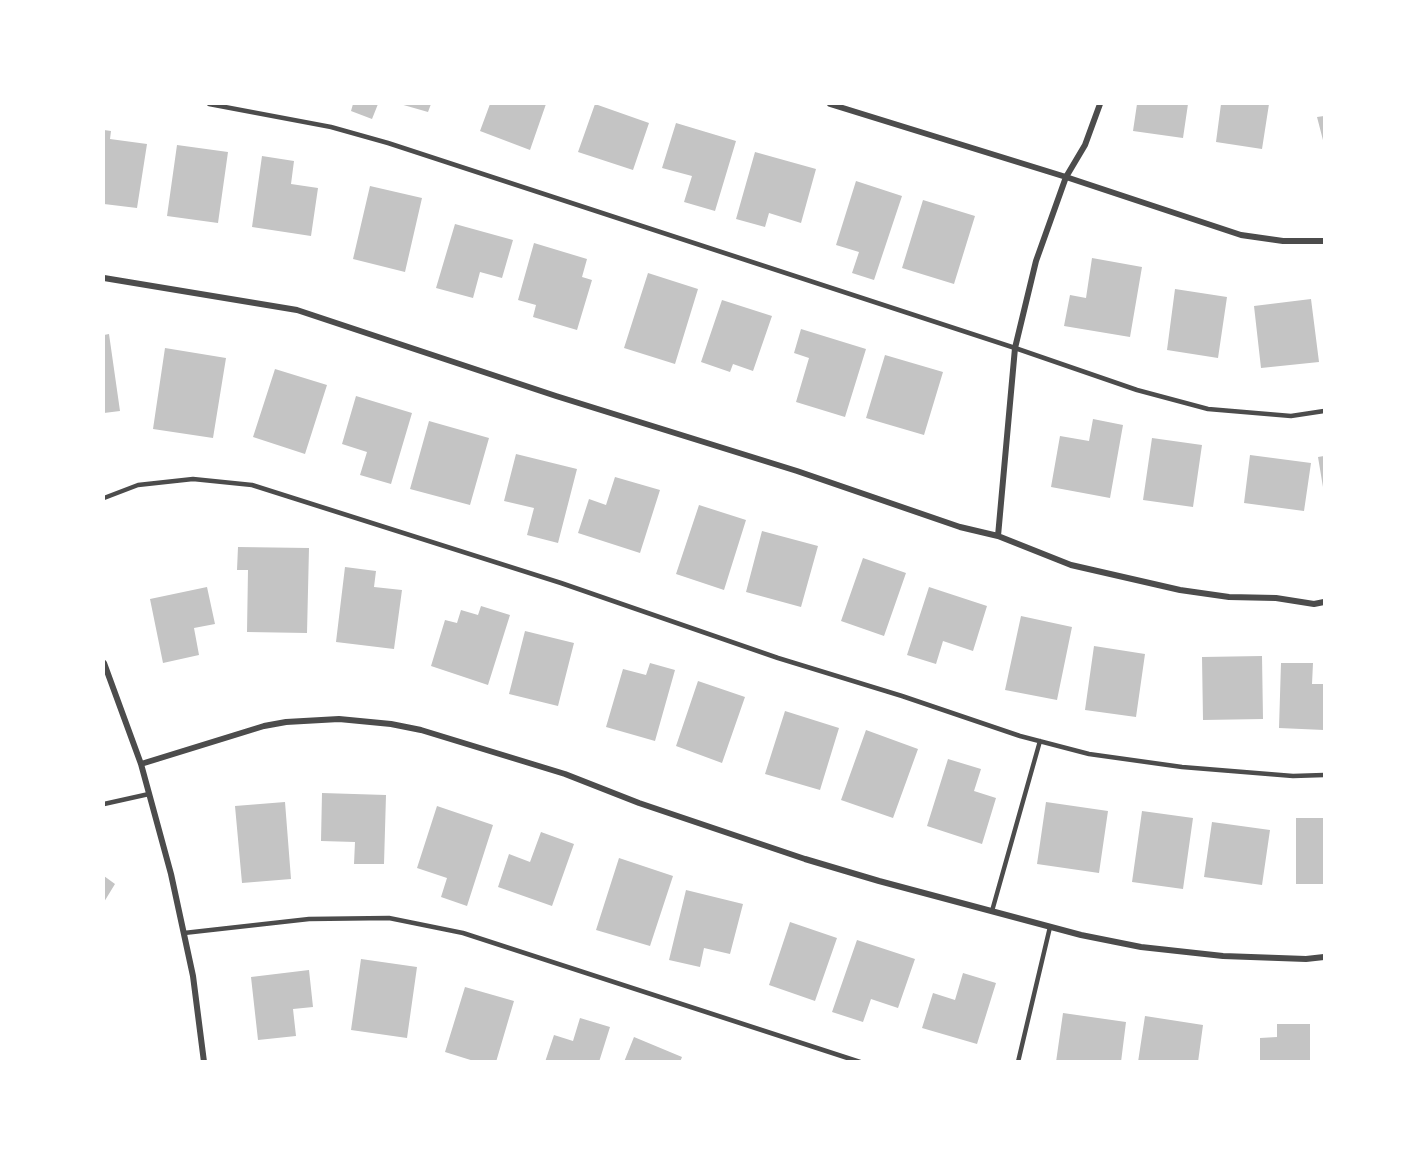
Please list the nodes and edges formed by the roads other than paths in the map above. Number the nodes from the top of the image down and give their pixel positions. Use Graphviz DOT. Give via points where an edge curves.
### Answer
graph roads {
  1 [pos="210,104"];
  2 [pos="830,104"];
  3 [pos="1100,104"];
  4 [pos="1066,177"];
  5 [pos="1324,241"];
  6 [pos="104,278"];
  7 [pos="1015,348"];
  8 [pos="1324,411"];
  9 [pos="104,498"];
  10 [pos="998,536"];
  11 [pos="1324,602"];
  12 [pos="104,663"];
  13 [pos="1041,741"];
  14 [pos="141,764"];
  15 [pos="1324,775"];
  16 [pos="149,794"];
  17 [pos="104,804"];
  18 [pos="992,911"];
  19 [pos="1050,927"];
  20 [pos="184,933"];
  21 [pos="1324,957"];
  22 [pos="204,1062"];
  23 [pos="860,1062"];
  24 [pos="1018,1062"];
  1 -- 7 [label="lane" via="388,143"];
  2 -- 4 [label="street"];
  3 -- 4 [label="street" via="1085,145"];
  4 -- 5 [label="street" via="1241,235"];
  4 -- 7 [label="street" via="1036,261"];
  6 -- 10 [label="street" via="297,310 960,527"];
  7 -- 8 [label="lane" via="1137,390 1208,409 1291,416"];
  7 -- 10 [label="street"];
  9 -- 13 [label="lane" via="138,485 193,479 252,485"];
  10 -- 11 [label="street" via="1071,565 1180,590"];
  12 -- 14 [label="street"];
  13 -- 15 [label="lane" via="1089,754 1182,767"];
  13 -- 18 [label="lane"];
  14 -- 16 [label="street"];
  14 -- 18 [label="street" via="286,722 339,719 391,724 565,774 805,859"];
  16 -- 17 [label="lane"];
  16 -- 20 [label="street"];
  18 -- 19 [label="street"];
  19 -- 21 [label="street" via="1141,947 1223,956"];
  19 -- 24 [label="lane"];
  20 -- 22 [label="street"];
  20 -- 23 [label="lane" via="309,919 389,918 463,933"];
}
